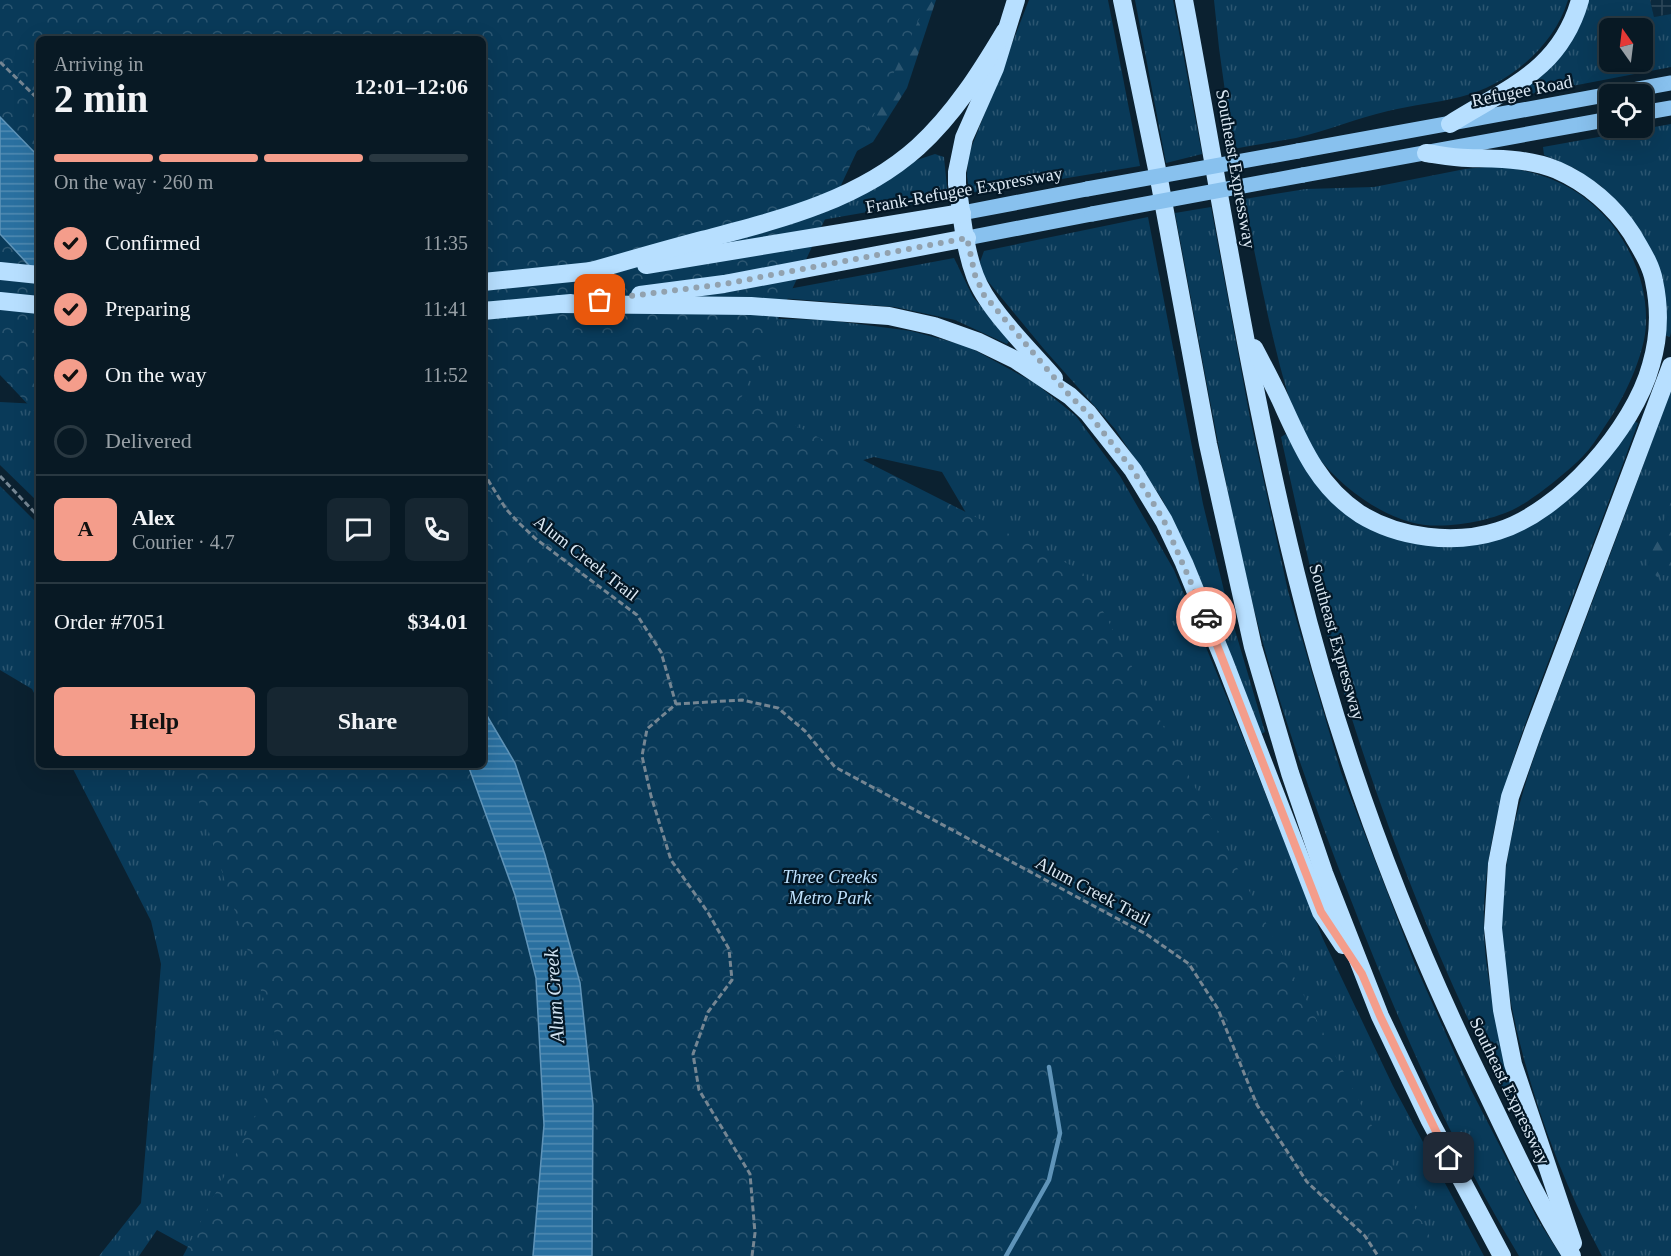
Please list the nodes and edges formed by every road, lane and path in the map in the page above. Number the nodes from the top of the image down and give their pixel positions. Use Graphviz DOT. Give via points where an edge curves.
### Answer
graph roads {
  1 [pos="1016,0"];
  2 [pos="1122,0"];
  3 [pos="1184,0"];
  4 [pos="1197,0"];
  5 [pos="1581,0"];
  6 [pos="1005,31"];
  7 [pos="0,62"];
  8 [pos="1196,62"];
  9 [pos="1671,83"];
  10 [pos="36,96"];
  11 [pos="1671,108"];
  12 [pos="1653,111"];
  13 [pos="1599,121"];
  14 [pos="1450,124"];
  15 [pos="1426,153"];
  16 [pos="962,213"];
  17 [pos="967,238"];
  18 [pos="0,271"];
  19 [pos="588,272"];
  20 [pos="36,275"];
  21 [pos="486,282"];
  22 [pos="5,302"];
  23 [pos="559,304"];
  24 [pos="36,305"];
  25 [pos="486,311"];
  26 [pos="1243,326"];
  27 [pos="1671,366"];
  28 [pos="1070,396"];
  29 [pos="0,476"];
  30 [pos="486,477"];
  31 [pos="36,514"];
  32 [pos="676,704"];
  33 [pos="1362,974"];
  34 [pos="752,1256"];
  35 [pos="1378,1256"];
  36 [pos="1502,1256"];
  37 [pos="1572,1256"];
  38 [pos="1577,1256"];
  1 -- 6 [label="highway"];
  2 -- 33 [label="highway" via="1208,444 1253,647 1290,773"];
  3 -- 8 [label="highway, Southeast Expressway"];
  4 -- 8 [label="highway"];
  5 -- 14 [label="highway" via="1564,38 1546,62 1522,82"];
  6 -- 16 [label="highway" via="995,68 959,158 957,184"];
  6 -- 19 [label="highway" via="954,108 918,147 874,179 817,207 774,221"];
  7 -- 10 [label="path"];
  8 -- 26 [label="highway, Southeast Expressway"];
  9 -- 14 [label="main road, Refugee Road"];
  11 -- 12 [label="main road"];
  13 -- 15 [label="main road"];
  14 -- 16 [label="main road, Frank-Refugee Expressway, bridge"];
  15 -- 17 [label="main road, bridge"];
  15 -- 26 [label="highway" via="1513,158 1580,182 1605,201 1625,224 1654,278 1657,337 1641,393 1624,424 1561,495 1498,531 1464,537 1426,537 1399,531 1359,513 1310,464"];
  16 -- 17 [label="highway"];
  16 -- 19 [label="highway, Frank-Refugee Expressway"];
  17 -- 23 [label="highway" via="724,284"];
  17 -- 28 [label="highway" via="984,295"];
  18 -- 20 [label="highway"];
  19 -- 21 [label="highway, Frank-Refugee Expressway"];
  22 -- 24 [label="highway"];
  23 -- 25 [label="highway"];
  23 -- 28 [label="highway" via="751,306 889,316 934,326 978,342 1016,360"];
  26 -- 37 [label="highway, Southeast Expressway" via="1305,610 1382,852 1472,1064 1528,1179"];
  27 -- 38 [label="highway" via="1510,796 1497,864 1493,928 1502,1010 1514,1064"];
  28 -- 33 [label="highway" via="1133,470 1164,521 1321,912"];
  29 -- 31 [label="path"];
  30 -- 32 [label="path, Alum Creek Trail" via="519,523 637,615 661,652"];
  32 -- 34 [label="path" via="647,729 642,756 671,860 729,949 732,980 708,1012 693,1054 699,1090 750,1174"];
  32 -- 35 [label="path, Alum Creek Trail" via="742,700 778,708 805,731 835,766 1146,934 1189,964 1218,1009 1257,1105 1307,1182 1365,1236"];
  33 -- 36 [label="highway" via="1430,1119"];
}
